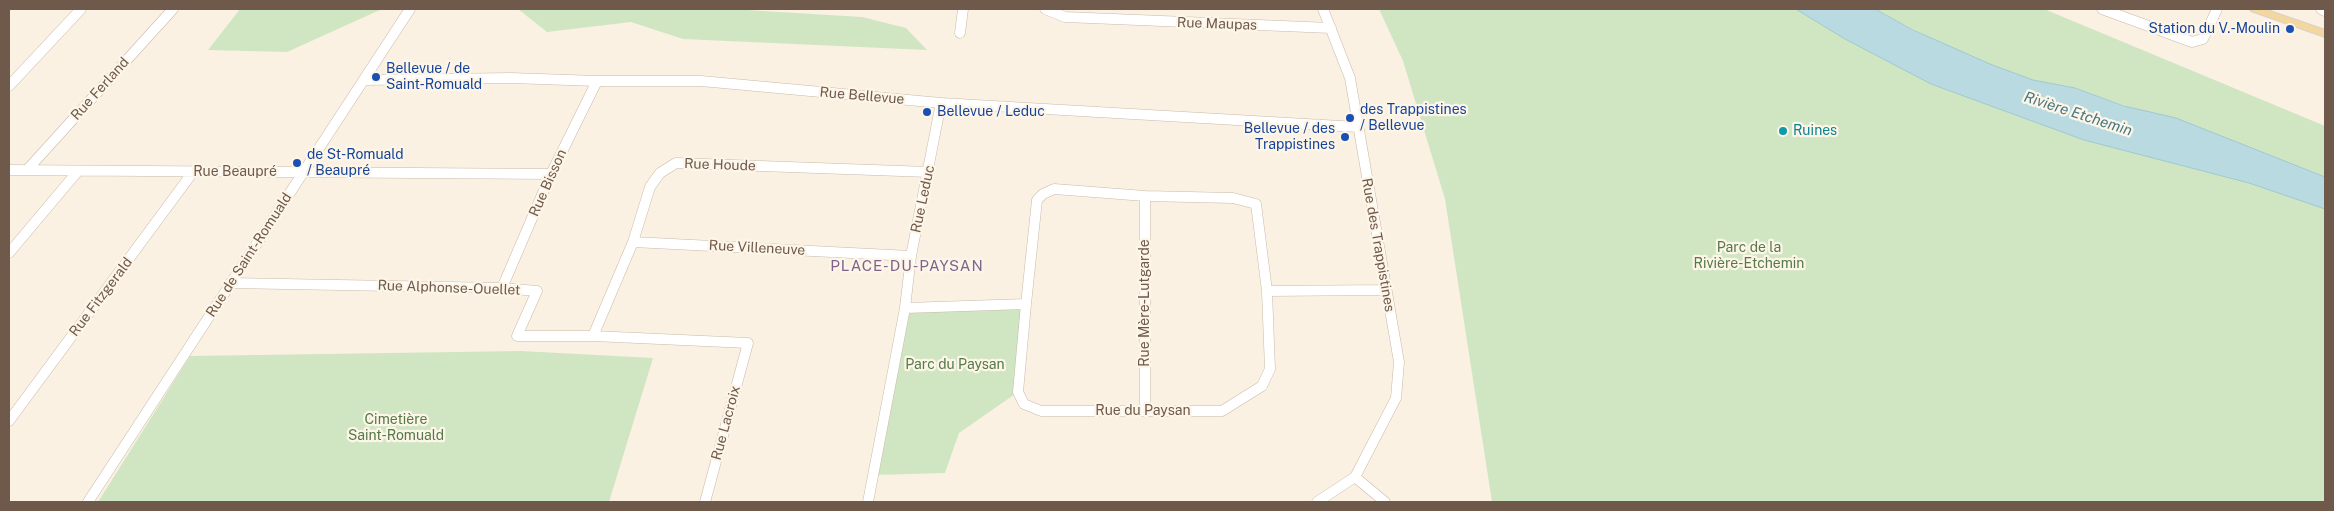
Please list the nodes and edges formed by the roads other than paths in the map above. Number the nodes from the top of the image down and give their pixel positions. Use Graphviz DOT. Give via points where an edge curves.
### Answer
graph roads {
  1 [pos="81,9"];
  2 [pos="174,9"];
  3 [pos="410,9"];
  4 [pos="963,9"];
  5 [pos="1046,9"];
  6 [pos="1322,9"];
  7 [pos="2102,9"];
  8 [pos="2217,9"];
  9 [pos="2255,9"];
  10 [pos="2321,9"];
  11 [pos="2325,10"];
  12 [pos="1330,28"];
  13 [pos="960,33"];
  14 [pos="2325,34"];
  15 [pos="365,80"];
  16 [pos="597,81"];
  17 [pos="9,86"];
  18 [pos="941,103"];
  19 [pos="1358,127"];
  20 [pos="9,170"];
  21 [pos="27,170"];
  22 [pos="78,171"];
  23 [pos="193,172"];
  24 [pos="929,172"];
  25 [pos="302,173"];
  26 [pos="551,174"];
  27 [pos="1145,196"];
  28 [pos="633,242"];
  29 [pos="9,253"];
  30 [pos="911,256"];
  31 [pos="230,283"];
  32 [pos="502,288"];
  33 [pos="1385,290"];
  34 [pos="1267,291"];
  35 [pos="1026,304"];
  36 [pos="905,308"];
  37 [pos="593,336"];
  38 [pos="748,343"];
  39 [pos="1144,410"];
  40 [pos="9,421"];
  41 [pos="1355,477"];
  42 [pos="88,502"];
  43 [pos="704,502"];
  44 [pos="868,502"];
  45 [pos="1317,502"];
  46 [pos="1385,502"];
  1 -- 17 [label="street"];
  2 -- 21 [label="street, Rue Ferland"];
  3 -- 15 [label="street, Rue de Saint-Romuald"];
  4 -- 13 [label="street"];
  5 -- 12 [label="street, Rue Maupas" via="1065,17"];
  6 -- 12 [label="street, Rue des Trappistines"];
  7 -- 8 [label="street" via="2192,42 2204,39"];
  9 -- 14 [label="main road"];
  10 -- 11 [label="street"];
  12 -- 19 [label="street, Rue des Trappistines" via="1350,78"];
  15 -- 16 [label="street, Rue Bellevue" via="511,78"];
  15 -- 25 [label="street, Rue de Saint-Romuald"];
  16 -- 18 [label="street, Rue Bellevue" via="702,81"];
  16 -- 26 [label="street, Rue Bisson"];
  18 -- 19 [label="street, Rue Bellevue"];
  18 -- 24 [label="street, Rue Leduc"];
  19 -- 33 [label="street, Rue des Trappistines"];
  20 -- 21 [label="street, Rue Beaupré"];
  21 -- 22 [label="street, Rue Beaupré"];
  22 -- 23 [label="street, Rue Beaupré"];
  22 -- 29 [label="street"];
  23 -- 25 [label="street, Rue Beaupré"];
  23 -- 40 [label="street, Rue Fitzgerald"];
  24 -- 28 [label="street, Rue Houde" via="676,164 660,173 650,187"];
  24 -- 30 [label="street, Rue Leduc"];
  25 -- 26 [label="street, Rue Beaupré"];
  25 -- 31 [label="street, Rue de Saint-Romuald"];
  26 -- 32 [label="street, Rue Bisson"];
  27 -- 34 [label="street, Rue du Paysan" via="1233,198 1256,204"];
  27 -- 35 [label="street, Rue du Paysan" via="1054,189 1043,194 1038,200"];
  27 -- 39 [label="street, Rue Mère-Lutgarde"];
  28 -- 30 [label="street, Rue Villeneuve"];
  28 -- 37 [label="street, Rue Houde"];
  30 -- 36 [label="street, Rue Leduc"];
  31 -- 32 [label="street, Rue Alphonse-Ouellet"];
  31 -- 42 [label="street, Rue de Saint-Romuald"];
  32 -- 37 [label="street, Rue Alphonse-Ouellet" via="537,291 517,336"];
  33 -- 34 [label="street"];
  33 -- 41 [label="street, Rue des Trappistines" via="1399,362 1396,398"];
  34 -- 39 [label="street, Rue du Paysan" via="1270,369 1262,386 1222,411"];
  35 -- 36 [label="street"];
  35 -- 39 [label="street, Rue du Paysan" via="1018,392 1024,404 1040,411"];
  36 -- 44 [label="street, Rue Leduc"];
  37 -- 38 [label="street, Rue Alphonse-Ouellet"];
  38 -- 43 [label="street, Rue Lacroix"];
  41 -- 45 [label="street, Rue des Trappistines"];
  41 -- 46 [label="street"];
}
